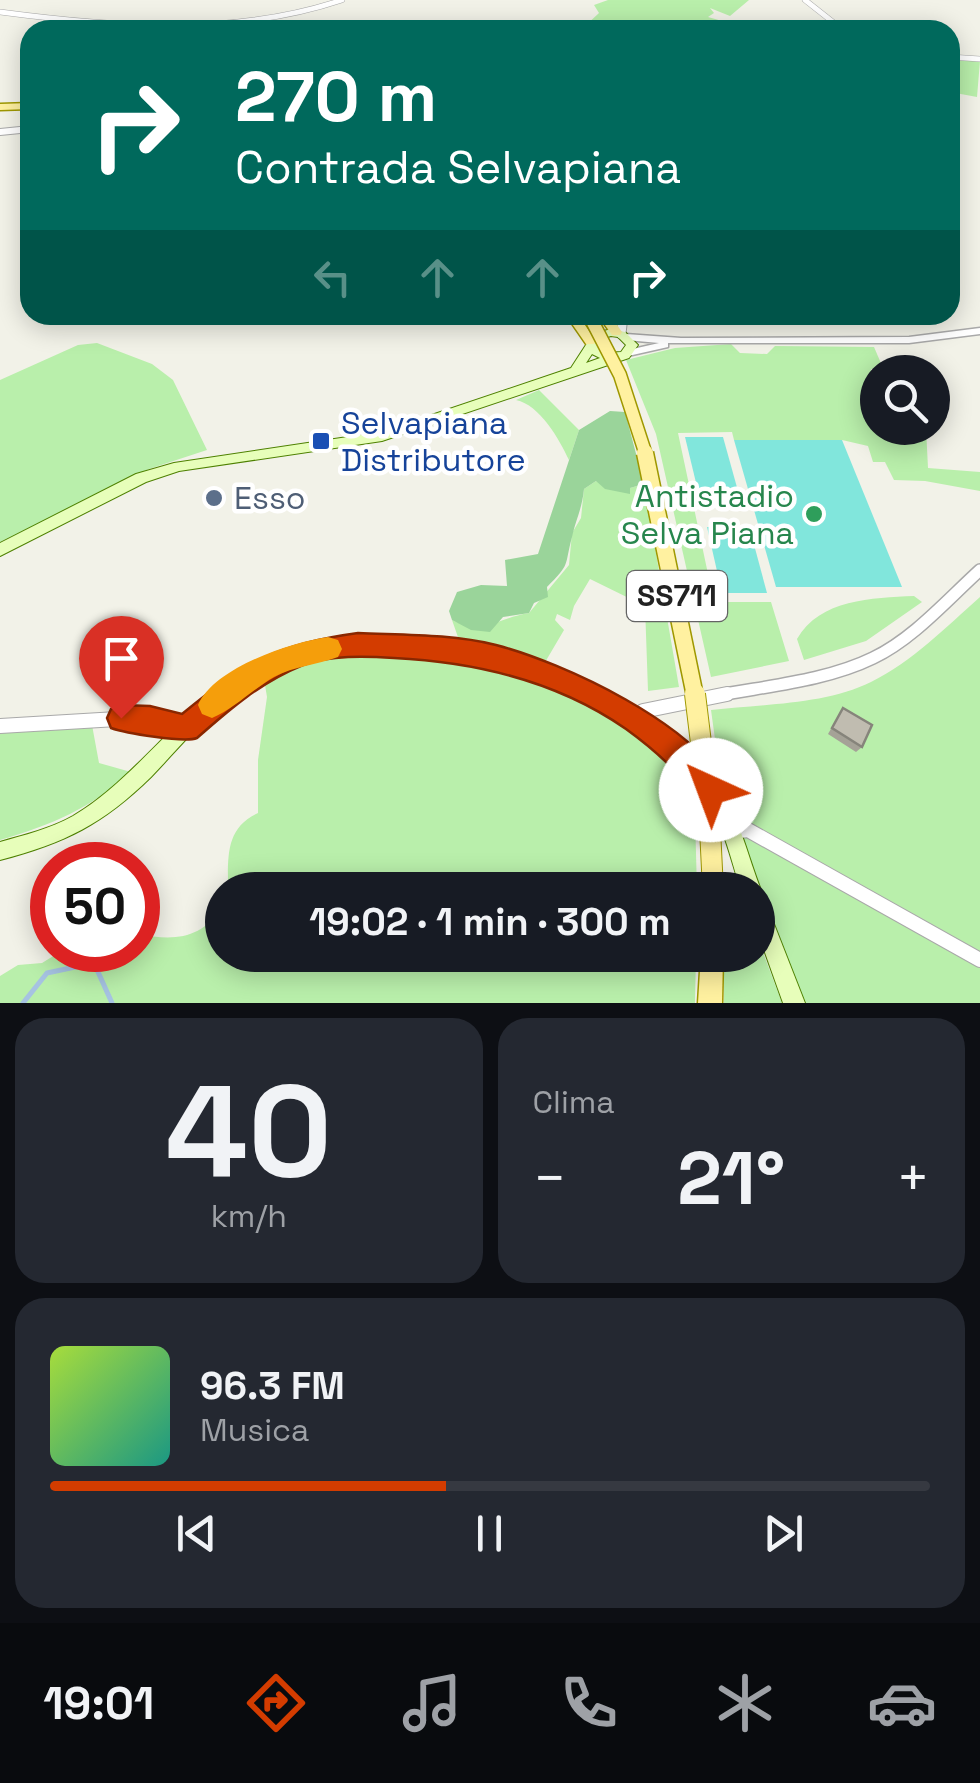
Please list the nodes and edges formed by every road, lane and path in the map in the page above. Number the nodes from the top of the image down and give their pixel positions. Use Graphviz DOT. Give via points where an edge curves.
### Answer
graph roads {
  1 [pos="342,0"];
  2 [pos="805,0"];
  3 [pos="0,12"];
  4 [pos="261,19"];
  5 [pos="67,20"];
  6 [pos="236,20"];
  7 [pos="830,20"];
  8 [pos="578,325"];
  9 [pos="594,325"];
  10 [pos="613,325"];
  11 [pos="622,325"];
  12 [pos="980,331"];
  13 [pos="621,334"];
  14 [pos="681,342"];
  15 [pos="590,344"];
  16 [pos="628,353"];
  17 [pos="612,358"];
  18 [pos="567,374"];
  19 [pos="0,550"];
  20 [pos="980,570"];
  21 [pos="635,719"];
  22 [pos="0,726"];
  23 [pos="186,728"];
  24 [pos="729,832"];
  25 [pos="0,852"];
  26 [pos="712,872"];
  27 [pos="744,872"];
  28 [pos="775,953"];
  29 [pos="980,960"];
  30 [pos="711,972"];
  31 [pos="710,1003"];
  32 [pos="794,1003"];
  1 -- 4 [label="street"];
  2 -- 7 [label="street"];
  3 -- 5 [label="street"];
  4 -- 6 [label="street"];
  8 -- 15 [label="main road"];
  9 -- 26 [label="main road, SS711, bridge" via="644,436 701,727"];
  10 -- 13 [label="main road"];
  11 -- 13 [label="street"];
  12 -- 14 [label="street" via="909,340"];
  13 -- 14 [label="street"];
  13 -- 15 [label="main road" via="599,333"];
  13 -- 16 [label="main road" via="632,345"];
  14 -- 16 [label="street"];
  15 -- 17 [label="main road"];
  15 -- 18 [label="main road"];
  16 -- 17 [label="main road"];
  17 -- 18 [label="main road"];
  18 -- 19 [label="main road" via="382,436 179,466 124,486"];
  20 -- 21 [label="street" via="872,659 643,711"];
  21 -- 23 [label="main road" via="566,682 496,657 358,644 271,665"];
  21 -- 24 [label="main road" via="711,790"];
  22 -- 23 [label="street" via="92,718"];
  23 -- 25 [label="main road" via="133,782 78,824"];
  24 -- 27 [label="main road"];
  24 -- 29 [label="street" via="748,830"];
  28 -- 32 [label="main road"];
  30 -- 31 [label="main road"];
}
